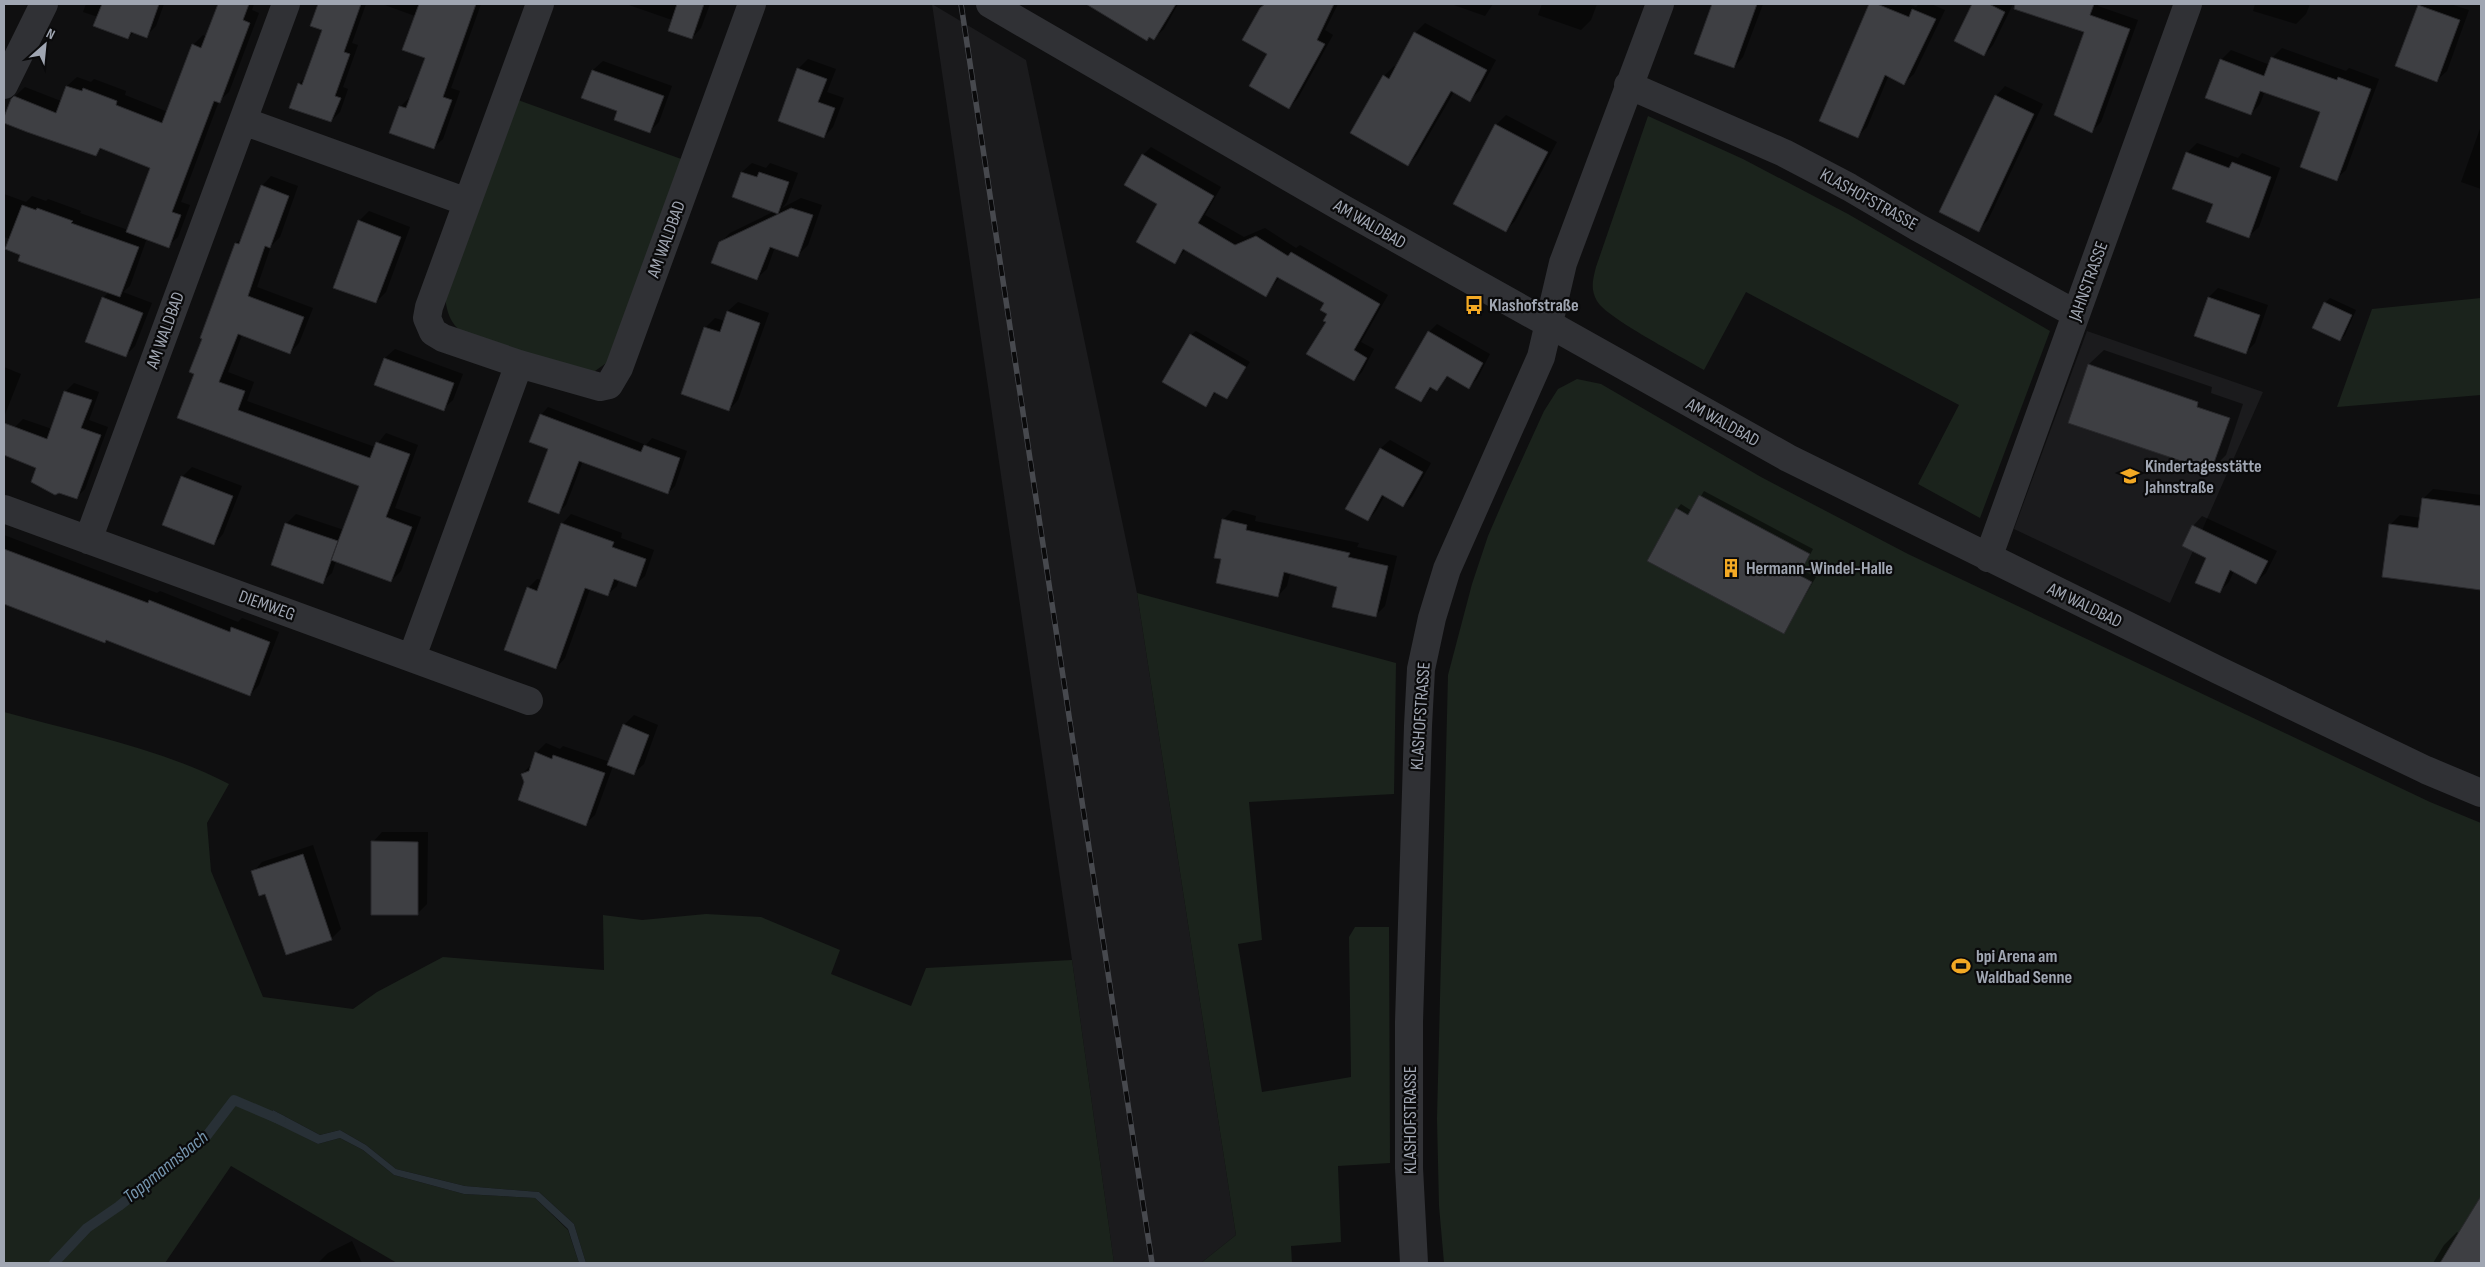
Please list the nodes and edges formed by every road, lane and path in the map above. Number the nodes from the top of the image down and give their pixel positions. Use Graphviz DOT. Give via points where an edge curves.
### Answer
graph roads {
  1 [pos="44,4"];
  2 [pos="286,4"];
  3 [pos="540,4"];
  4 [pos="752,4"];
  5 [pos="990,4"];
  6 [pos="1660,4"];
  7 [pos="2188,4"];
  8 [pos="1019,11"];
  9 [pos="4,85"];
  10 [pos="1628,85"];
  11 [pos="243,121"];
  12 [pos="467,202"];
  13 [pos="2076,314"];
  14 [pos="1548,324"];
  15 [pos="519,364"];
  16 [pos="4,509"];
  17 [pos="88,540"];
  18 [pos="1988,558"];
  19 [pos="412,657"];
  20 [pos="529,701"];
  21 [pos="2481,793"];
  22 [pos="1414,1263"];
  1 -- 9 [label="street"];
  2 -- 11 [label="street, AM WALDBAD"];
  3 -- 12 [label="street, AM WALDBAD"];
  4 -- 15 [label="street, AM WALDBAD" via="616,376 609,385 600,387"];
  5 -- 8 [label="street, AM WALDBAD"];
  6 -- 10 [label="street, KLASHOFSTRASSE"];
  7 -- 13 [label="street, JAHNSTRASSE"];
  8 -- 14 [label="street, AM WALDBAD" via="1342,208"];
  10 -- 13 [label="street, KLASHOFSTRASSE" via="1784,153 1849,186"];
  10 -- 14 [label="street, KLASHOFSTRASSE" via="1563,263"];
  11 -- 12 [label="street"];
  11 -- 17 [label="street, AM WALDBAD"];
  12 -- 15 [label="street, AM WALDBAD" via="429,307 429,325 443,338"];
  13 -- 18 [label="street, JAHNSTRASSE"];
  14 -- 18 [label="street, AM WALDBAD" via="1788,458"];
  14 -- 22 [label="street, KLASHOFSTRASSE" via="1541,357 1531,382 1447,569 1432,618 1422,669 1417,735 1410,1022 1409,1168"];
  15 -- 19 [label="street"];
  16 -- 17 [label="street, DIEMWEG"];
  17 -- 19 [label="street, DIEMWEG"];
  18 -- 21 [label="street, AM WALDBAD" via="2426,770"];
  19 -- 20 [label="street, DIEMWEG"];
}
